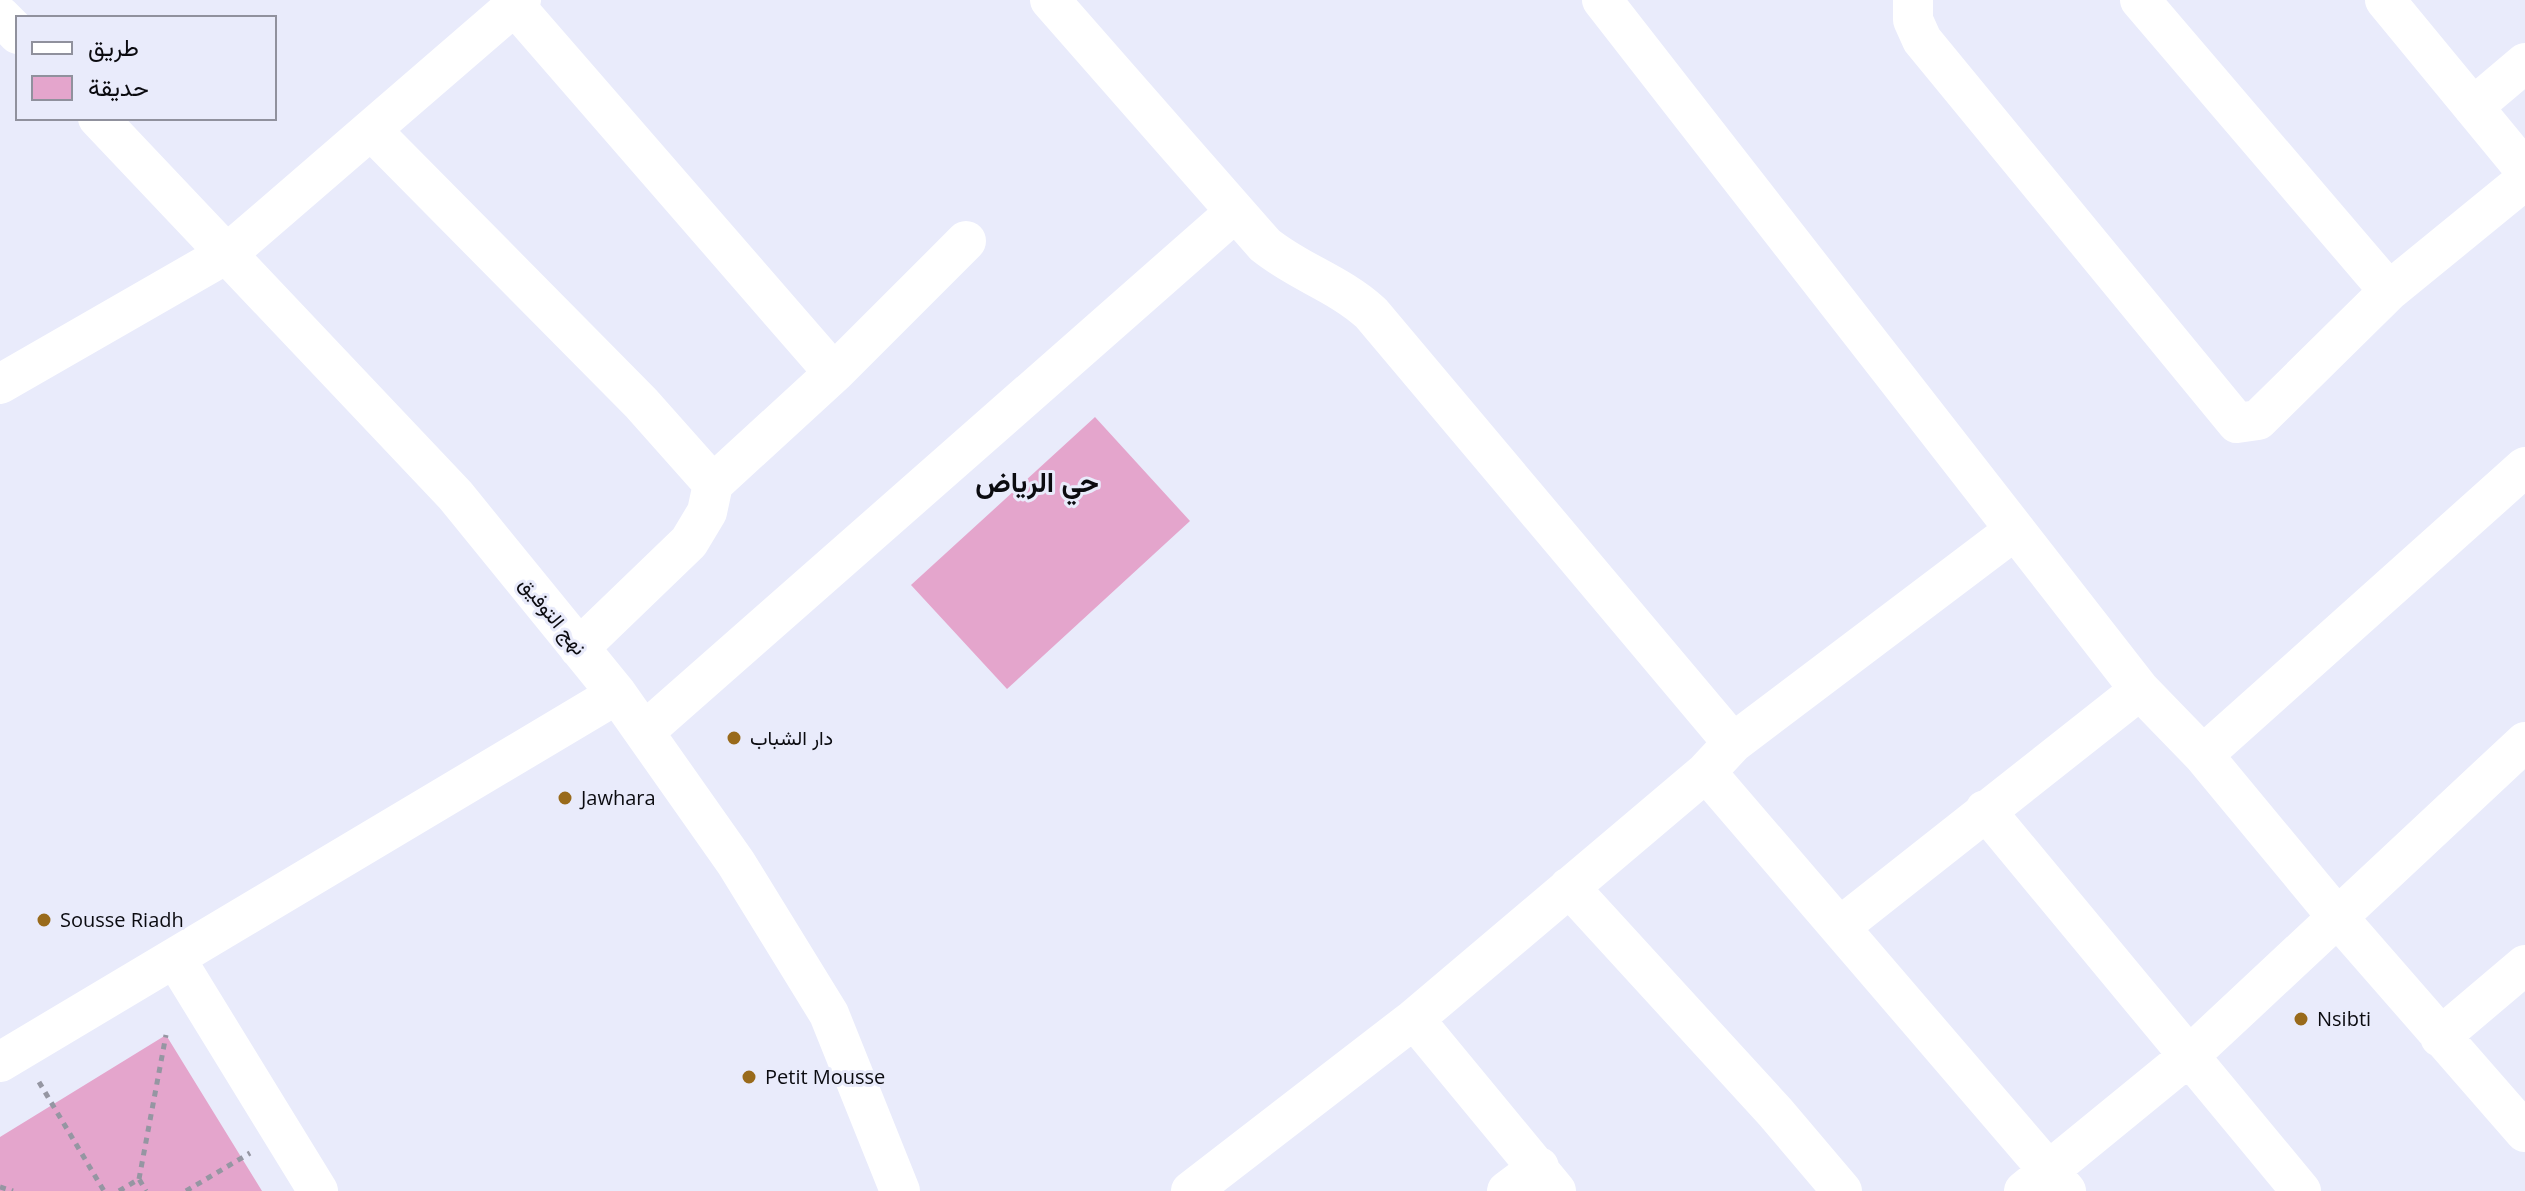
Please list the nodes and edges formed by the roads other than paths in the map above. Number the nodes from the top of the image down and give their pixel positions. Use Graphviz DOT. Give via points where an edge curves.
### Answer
graph roads {
  1 [pos="15,0"];
  2 [pos="1050,0"];
  3 [pos="1602,0"];
  4 [pos="1913,0"];
  5 [pos="2140,0"];
  6 [pos="2385,0"];
  7 [pos="518,3"];
  8 [pos="0,14"];
  9 [pos="16,32"];
  10 [pos="2525,63"];
  11 [pos="2473,107"];
  12 [pos="100,120"];
  13 [pos="371,130"];
  14 [pos="2525,170"];
  15 [pos="2525,180"];
  16 [pos="1234,213"];
  17 [pos="966,241"];
  18 [pos="228,253"];
  19 [pos="2389,291"];
  20 [pos="834,373"];
  21 [pos="0,384"];
  22 [pos="2525,467"];
  23 [pos="713,484"];
  24 [pos="2015,530"];
  25 [pos="579,648"];
  26 [pos="2140,690"];
  27 [pos="617,694"];
  28 [pos="644,732"];
  29 [pos="2525,742"];
  30 [pos="2203,755"];
  31 [pos="1720,757"];
  32 [pos="1985,810"];
  33 [pos="1569,887"];
  34 [pos="2339,919"];
  35 [pos="1841,926"];
  36 [pos="175,958"];
  37 [pos="2525,965"];
  38 [pos="1414,1019"];
  39 [pos="2440,1037"];
  40 [pos="10,1056"];
  41 [pos="2189,1056"];
  42 [pos="2525,1132"];
  43 [pos="1548,1179"];
  44 [pos="2046,1184"];
  45 [pos="318,1191"];
  46 [pos="900,1191"];
  47 [pos="1191,1191"];
  48 [pos="1507,1191"];
  49 [pos="1842,1191"];
  50 [pos="2301,1191"];
  1 -- 8 [label="street"];
  2 -- 16 [label="street"];
  3 -- 24 [label="street"];
  4 -- 19 [label="street" via="1913,20 1922,40 2237,423 2258,420"];
  5 -- 19 [label="street"];
  6 -- 11 [label="street"];
  7 -- 13 [label="street"];
  7 -- 20 [label="street"];
  8 -- 9 [label="street"];
  10 -- 11 [label="street"];
  11 -- 14 [label="street"];
  12 -- 18 [label="street, نهج التوفيق"];
  13 -- 18 [label="street"];
  13 -- 23 [label="street" via="631,393"];
  15 -- 19 [label="street"];
  16 -- 28 [label="street"];
  16 -- 31 [label="street" via="1280,257 1346,290 1371,313"];
  17 -- 20 [label="street"];
  18 -- 21 [label="street"];
  18 -- 25 [label="street, نهج التوفيق" via="455,495"];
  20 -- 23 [label="street"];
  22 -- 30 [label="street"];
  23 -- 25 [label="street" via="707,512 689,542"];
  24 -- 26 [label="street"];
  24 -- 31 [label="street"];
  25 -- 27 [label="street, نهج التوفيق"];
  26 -- 30 [label="street"];
  26 -- 32 [label="street"];
  27 -- 28 [label="street, نهج التوفيق"];
  27 -- 36 [label="street"];
  28 -- 46 [label="street, نهج التوفيق" via="736,863 829,1014"];
  29 -- 34 [label="street"];
  30 -- 34 [label="street"];
  31 -- 33 [label="street"];
  31 -- 35 [label="street"];
  32 -- 35 [label="street"];
  32 -- 41 [label="street"];
  33 -- 38 [label="street"];
  33 -- 49 [label="street"];
  34 -- 39 [label="street"];
  34 -- 41 [label="street"];
  35 -- 44 [label="street"];
  36 -- 40 [label="street"];
  36 -- 45 [label="street"];
  37 -- 39 [label="street"];
  38 -- 43 [label="street"];
  38 -- 47 [label="street"];
  39 -- 42 [label="street"];
  41 -- 44 [label="street"];
  41 -- 50 [label="street"];
  43 -- 48 [label="street"];
}
